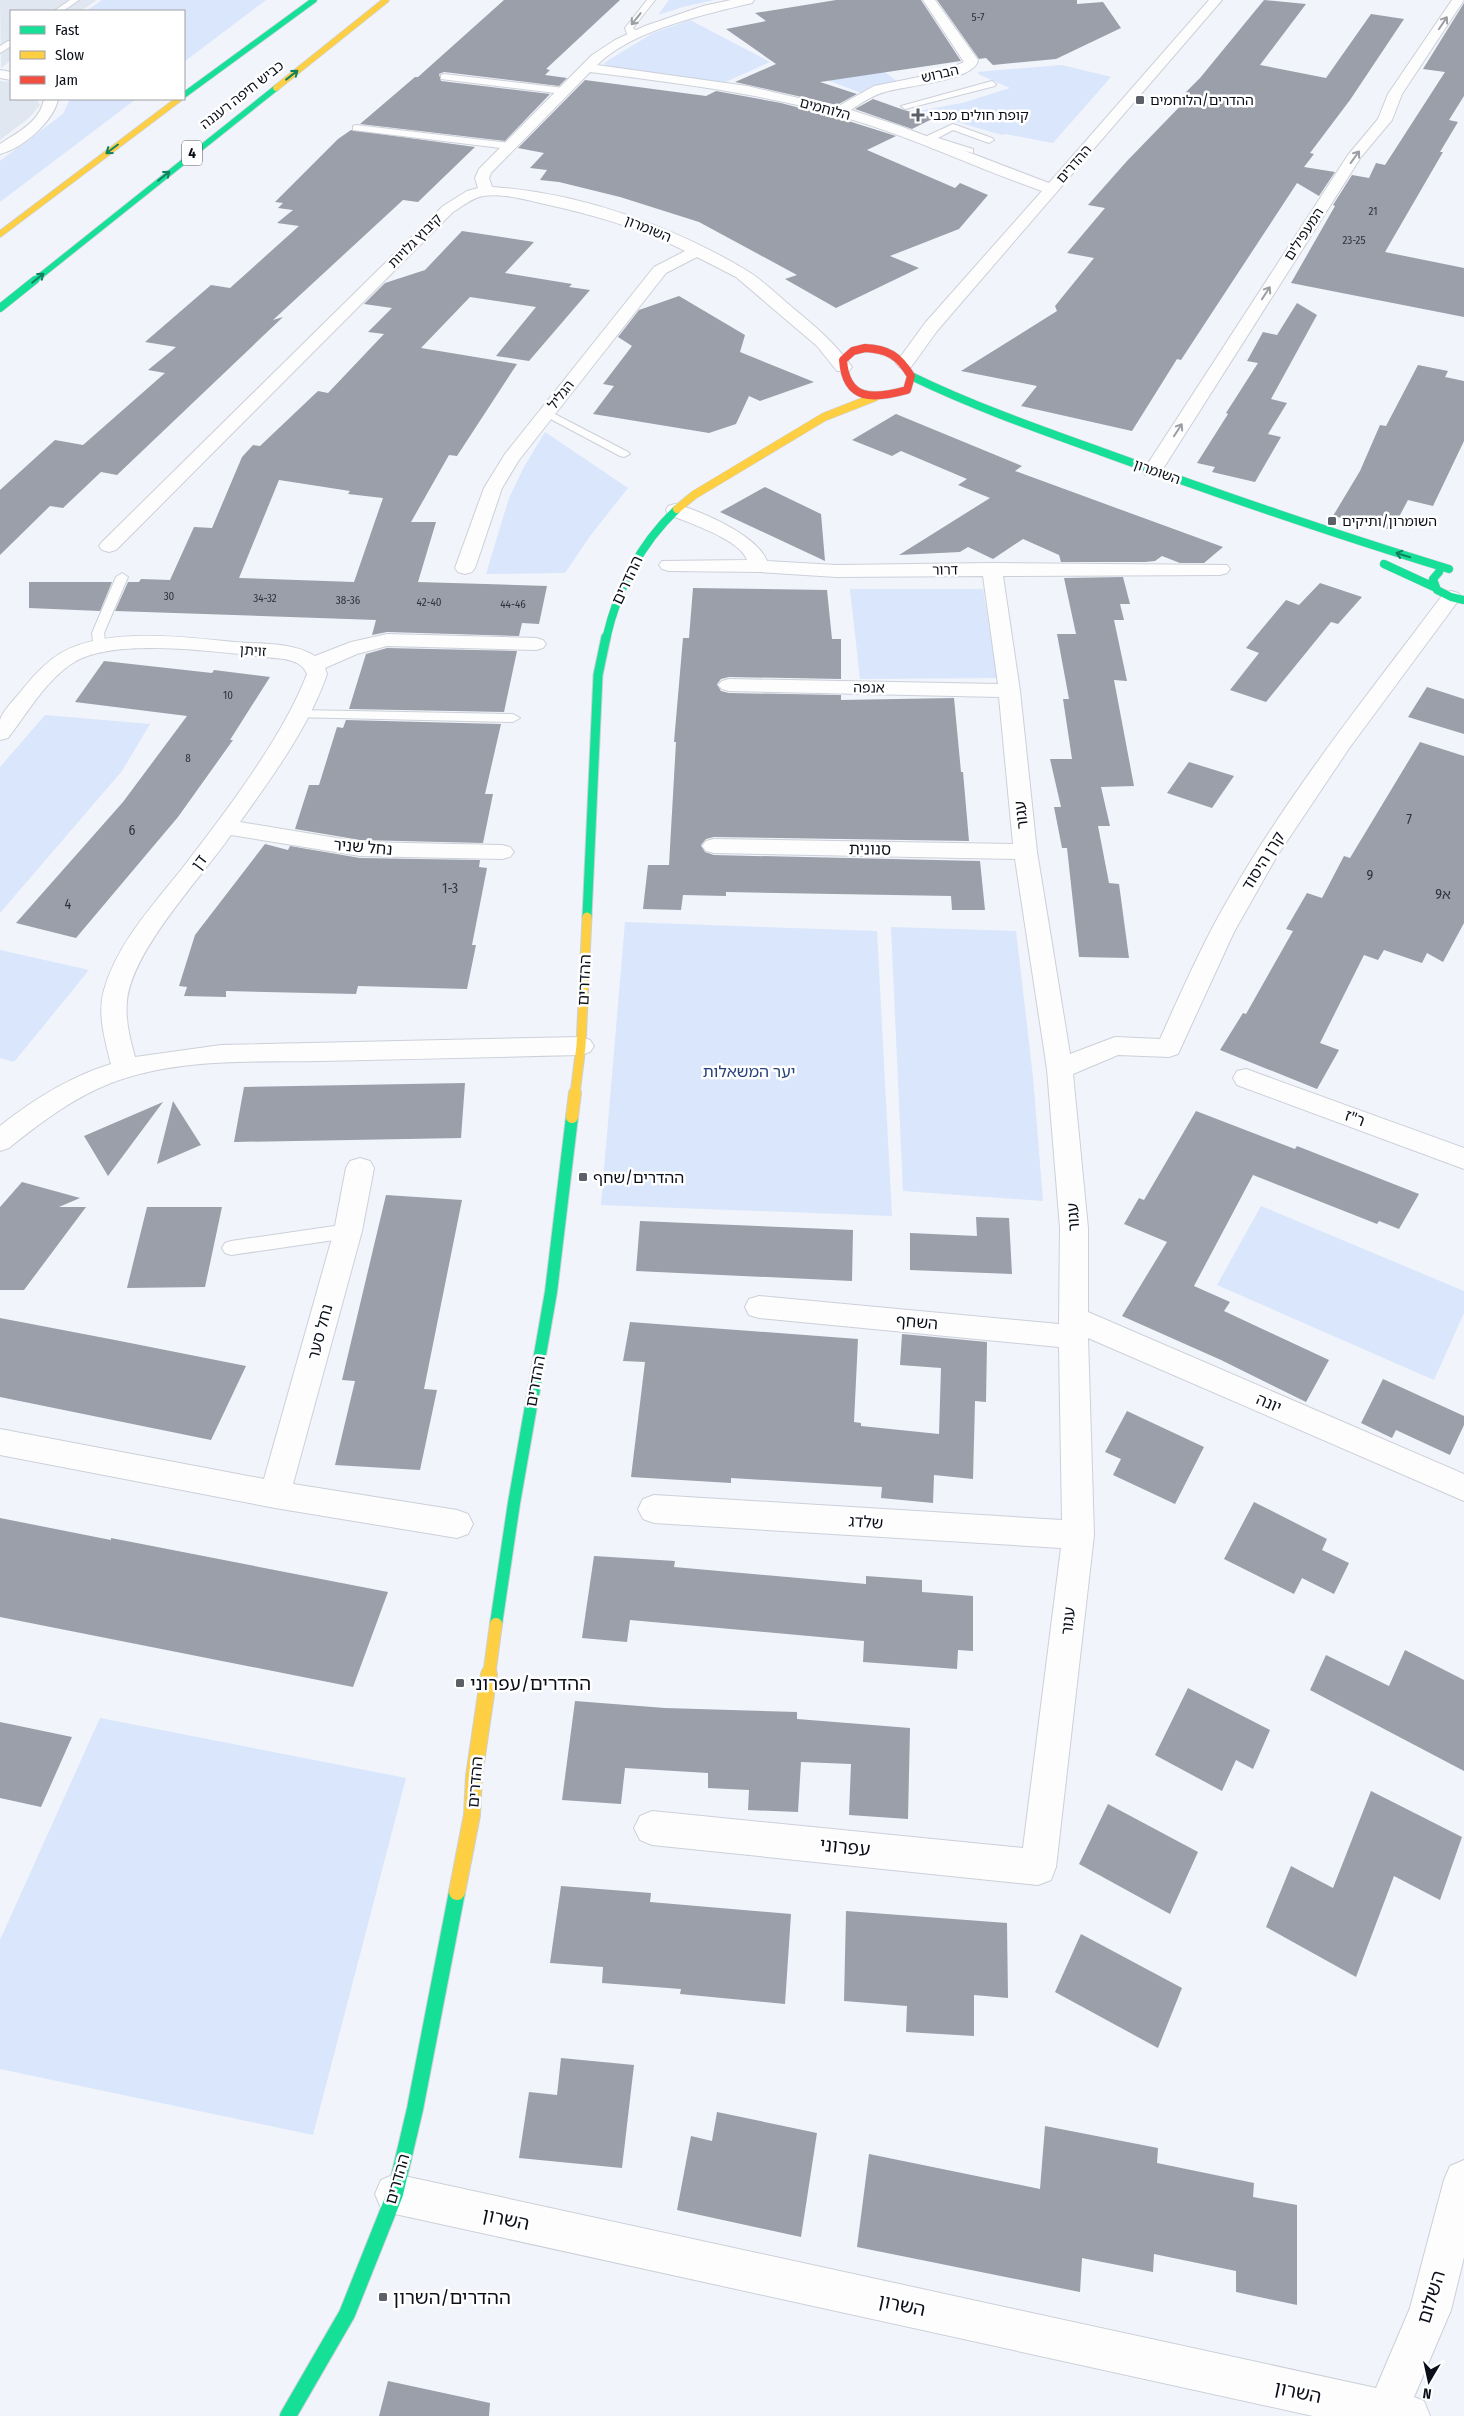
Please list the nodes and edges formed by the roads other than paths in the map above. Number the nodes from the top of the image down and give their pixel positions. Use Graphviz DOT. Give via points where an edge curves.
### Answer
graph roads {
  1 [pos="75,0"];
  2 [pos="303,0"];
  3 [pos="314,0"];
  4 [pos="386,0"];
  5 [pos="651,0"];
  6 [pos="929,0"];
  7 [pos="1216,0"];
  8 [pos="1458,0"];
  9 [pos="741,1"];
  10 [pos="60,10"];
  11 [pos="637,35"];
  12 [pos="587,68"];
  13 [pos="444,77"];
  14 [pos="992,84"];
  15 [pos="945,86"];
  16 [pos="564,91"];
  17 [pos="185,93"];
  18 [pos="185,93"];
  19 [pos="51,100"];
  20 [pos="177,100"];
  21 [pos="905,106"];
  22 [pos="838,112"];
  23 [pos="356,128"];
  24 [pos="989,140"];
  25 [pos="933,142"];
  26 [pos="509,146"];
  27 [pos="0,150"];
  28 [pos="970,151"];
  29 [pos="1052,189"];
  30 [pos="486,191"];
  31 [pos="0,234"];
  32 [pos="696,250"];
  33 [pos="0,308"];
  34 [pos="791,313"];
  35 [pos="932,327"];
  36 [pos="871,348"];
  37 [pos="908,369"];
  38 [pos="844,386"];
  39 [pos="907,390"];
  40 [pos="876,397"];
  41 [pos="986,410"];
  42 [pos="547,413"];
  43 [pos="824,418"];
  44 [pos="624,454"];
  45 [pos="1152,471"];
  46 [pos="675,510"];
  47 [pos="1328,532"];
  48 [pos="109,546"];
  49 [pos="669,565"];
  50 [pos="759,566"];
  51 [pos="465,568"];
  52 [pos="992,569"];
  53 [pos="1220,569"];
  54 [pos="1449,569"];
  55 [pos="1464,570"];
  56 [pos="122,577"];
  57 [pos="1450,594"];
  58 [pos="536,644"];
  59 [pos="99,646"];
  60 [pos="314,665"];
  61 [pos="729,685"];
  62 [pos="1009,691"];
  63 [pos="298,714"];
  64 [pos="513,718"];
  65 [pos="0,733"];
  66 [pos="225,827"];
  67 [pos="714,846"];
  68 [pos="502,852"];
  69 [pos="1025,852"];
  70 [pos="581,1046"];
  71 [pos="125,1068"];
  72 [pos="1060,1070"];
  73 [pos="1246,1078"];
  74 [pos="0,1141"];
  75 [pos="1464,1159"];
  76 [pos="360,1168"];
  77 [pos="348,1231"];
  78 [pos="231,1248"];
  79 [pos="759,1307"];
  80 [pos="1074,1328"];
  81 [pos="0,1442"];
  82 [pos="1464,1488"];
  83 [pos="275,1495"];
  84 [pos="654,1509"];
  85 [pos="457,1524"];
  86 [pos="1078,1535"];
  87 [pos="652,1828"];
  88 [pos="1038,1867"];
  89 [pos="1464,2180"];
  90 [pos="395,2194"];
  91 [pos="1398,2414"];
  92 [pos="288,2416"];
  1 -- 10 [label="lane"];
  2 -- 17 [label="main road"];
  3 -- 18 [label="main road, כביש חיפה רעננה"];
  33 -- 4 [label="main road, כביש חיפה רעננה / 4, one-way"];
  5 -- 11 [label="lane, one-way" via="629,28"];
  6 -- 15 [label="street, הברוש" via="971,60"];
  7 -- 29 [label="street, ההדרים"];
  45 -- 8 [label="street, המעפילים, one-way" via="1355,155 1379,129 1394,104 1395,94"];
  9 -- 11 [label="street" via="679,18"];
  11 -- 12 [label="street" via="596,58"];
  12 -- 16 [label="street"];
  12 -- 22 [label="street, הלוחמים" via="728,87"];
  13 -- 16 [label="lane"];
  14 -- 15 [label="lane"];
  15 -- 21 [label="lane"];
  15 -- 22 [label="street, הברוש" via="896,84 876,90"];
  16 -- 26 [label="street"];
  19 -- 27 [label="street" via="51,108 44,118"];
  20 -- 31 [label="main road, one-way"];
  22 -- 25 [label="street, הלוחמים"];
  23 -- 26 [label="lane"];
  24 -- 25 [label="lane" via="953,127"];
  25 -- 28 [label="lane"];
  25 -- 29 [label="street, הלוחמים" via="1010,176"];
  26 -- 30 [label="street" via="484,172 482,178"];
  29 -- 35 [label="street, ההדרים"];
  30 -- 32 [label="street, השומרון" via="517,193 595,210 662,233"];
  30 -- 48 [label="street, קיבוץ גלויות" via="472,194 448,209"];
  32 -- 34 [label="street, השומרון" via="742,274"];
  32 -- 42 [label="street, הגליל" via="660,270"];
  34 -- 36 [label="street, השומרון" via="841,341"];
  34 -- 38 [label="street, השומרון" via="833,352"];
  35 -- 36 [label="street, ההדרים" via="906,341"];
  35 -- 37 [label="street, ההדרים"];
  36 -- 37 [label="main road" via="898,354"];
  36 -- 38 [label="main road" via="848,354 843,362"];
  37 -- 39 [label="main road"];
  37 -- 41 [label="main road, השומרון" via="931,387"];
  38 -- 40 [label="main road" via="862,395"];
  38 -- 43 [label="main road, ההדרים"];
  39 -- 40 [label="main road"];
  39 -- 41 [label="main road, השומרון"];
  40 -- 43 [label="main road, ההדרים"];
  41 -- 45 [label="main road, השומרון"];
  42 -- 44 [label="lane"];
  42 -- 51 [label="street, הגליל" via="511,458 494,488"];
  43 -- 46 [label="main road, ההדרים" via="694,495"];
  45 -- 47 [label="main road, השומרון"];
  46 -- 50 [label="street" via="732,535 754,552"];
  46 -- 70 [label="main road, ההדרים" via="658,526 632,565 604,636 598,675"];
  54 -- 47 [label="main road, השומרון, one-way"];
  47 -- 57 [label="main road, השומרון" via="1369,557"];
  49 -- 50 [label="street, דרור"];
  50 -- 52 [label="street, דרור" via="836,571"];
  52 -- 53 [label="street, דרור"];
  52 -- 62 [label="street, עגור"];
  54 -- 55 [label="main road, השומרון"];
  54 -- 57 [label="main road" via="1432,579"];
  56 -- 59 [label="lane" via="98,633"];
  57 -- 72 [label="street, קרן היסוד" via="1300,804 1243,893 1209,957 1169,1048 1116,1046"];
  58 -- 60 [label="street" via="387,640 366,643"];
  59 -- 60 [label="street, זויתן" via="146,643 284,653 299,656"];
  59 -- 65 [label="street, זויתן" via="69,656 45,678"];
  60 -- 63 [label="street, דן" via="317,674 314,685"];
  61 -- 62 [label="street, אנפה"];
  62 -- 69 [label="street, עגור"];
  63 -- 64 [label="lane"];
  63 -- 66 [label="street, דן" via="258,781"];
  66 -- 68 [label="street, נחל שניר" via="360,848"];
  66 -- 71 [label="street, דן" via="145,934 116,990 113,1014"];
  67 -- 69 [label="street, סנונית"];
  69 -- 72 [label="street, עגור"];
  70 -- 71 [label="street" via="221,1054 171,1058"];
  70 -- 90 [label="main road, ההדרים" via="551,1292 514,1503 474,1776 472,1815 416,2109"];
  71 -- 74 [label="street" via="93,1078 56,1097"];
  72 -- 80 [label="street, עגור" via="1074,1228"];
  73 -- 75 [label="street, ר\"ז"];
  76 -- 77 [label="street, נחל סער"];
  77 -- 78 [label="lane"];
  77 -- 83 [label="street, נחל סער"];
  79 -- 80 [label="street, השחף"];
  80 -- 82 [label="street, יונה"];
  80 -- 86 [label="street, עגור"];
  81 -- 83 [label="street"];
  83 -- 85 [label="street"];
  84 -- 86 [label="street, שלדג"];
  86 -- 88 [label="street, עגור"];
  87 -- 88 [label="street, עפרוני"];
  89 -- 91 [label="street, השלום" via="1430,2310"];
  90 -- 91 [label="street, השרון"];
  90 -- 92 [label="main road, ההדרים" via="347,2314"];
}
